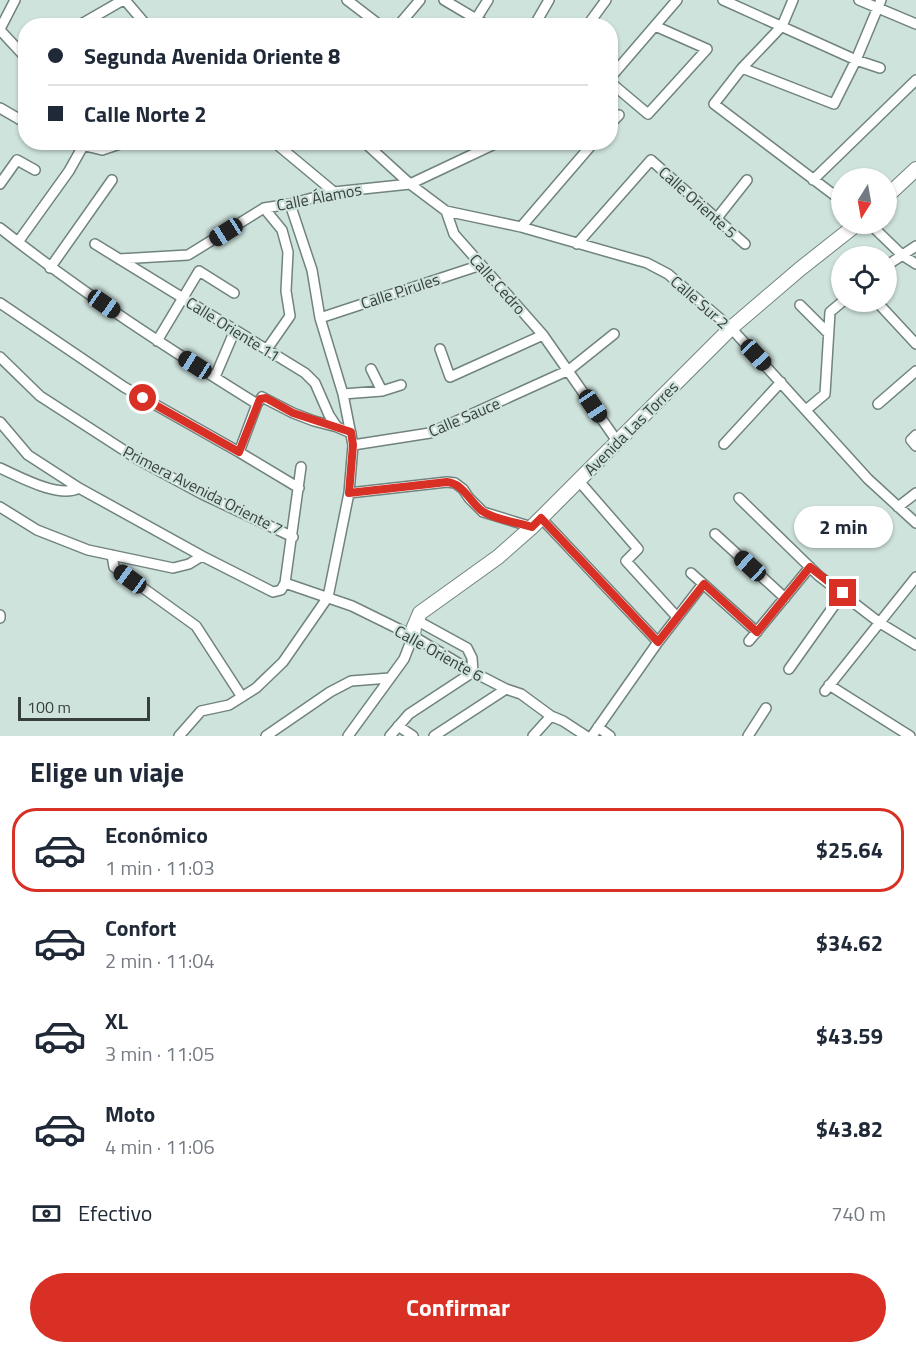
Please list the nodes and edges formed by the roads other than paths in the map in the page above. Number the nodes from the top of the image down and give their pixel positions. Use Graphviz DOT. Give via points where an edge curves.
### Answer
graph roads {
  1 [pos="15,0"];
  2 [pos="124,0"];
  3 [pos="347,0"];
  4 [pos="420,0"];
  5 [pos="444,0"];
  6 [pos="488,0"];
  7 [pos="549,0"];
  8 [pos="606,0"];
  9 [pos="678,0"];
  10 [pos="723,0"];
  11 [pos="794,0"];
  12 [pos="859,0"];
  13 [pos="879,4"];
  14 [pos="92,18"];
  15 [pos="140,18"];
  16 [pos="371,18"];
  17 [pos="405,18"];
  18 [pos="474,18"];
  19 [pos="477,18"];
  20 [pos="539,18"];
  21 [pos="593,18"];
  22 [pos="916,24"];
  23 [pos="655,26"];
  24 [pos="782,26"];
  25 [pos="0,30"];
  26 [pos="18,49"];
  27 [pos="856,60"];
  28 [pos="742,68"];
  29 [pos="880,68"];
  30 [pos="618,69"];
  31 [pos="916,80"];
  32 [pos="618,89"];
  33 [pos="0,108"];
  34 [pos="18,118"];
  35 [pos="81,150"];
  36 [pos="284,150"];
  37 [pos="374,150"];
  38 [pos="482,150"];
  39 [pos="587,150"];
  40 [pos="916,169"];
  41 [pos="35,170"];
  42 [pos="112,180"];
  43 [pos="747,180"];
  44 [pos="813,180"];
  45 [pos="0,184"];
  46 [pos="410,184"];
  47 [pos="897,187"];
  48 [pos="334,192"];
  49 [pos="831,193"];
  50 [pos="290,204"];
  51 [pos="264,208"];
  52 [pos="446,211"];
  53 [pos="717,218"];
  54 [pos="521,227"];
  55 [pos="0,228"];
  56 [pos="844,234"];
  57 [pos="880,234"];
  58 [pos="18,242"];
  59 [pos="95,244"];
  60 [pos="577,244"];
  61 [pos="745,244"];
  62 [pos="916,246"];
  63 [pos="902,255"];
  64 [pos="897,258"];
  65 [pos="119,259"];
  66 [pos="916,264"];
  67 [pos="480,265"];
  68 [pos="50,268"];
  69 [pos="234,293"];
  70 [pos="182,297"];
  71 [pos="0,303"];
  72 [pos="800,305"];
  73 [pos="831,311"];
  74 [pos="886,312"];
  75 [pos="320,318"];
  76 [pos="731,328"];
  77 [pos="235,330"];
  78 [pos="828,333"];
  79 [pos="614,334"];
  80 [pos="543,335"];
  81 [pos="157,341"];
  82 [pos="916,344"];
  83 [pos="267,349"];
  84 [pos="440,349"];
  85 [pos="0,357"];
  86 [pos="372,369"];
  87 [pos="569,370"];
  88 [pos="916,371"];
  89 [pos="215,377"];
  90 [pos="781,382"];
  91 [pos="401,385"];
  92 [pos="382,391"];
  93 [pos="343,394"];
  94 [pos="262,401"];
  95 [pos="878,404"];
  96 [pos="806,410"];
  97 [pos="0,422"];
  98 [pos="337,427"];
  99 [pos="351,432"];
  100 [pos="617,441"];
  101 [pos="724,444"];
  102 [pos="353,445"];
  103 [pos="239,452"];
  104 [pos="302,467"];
  105 [pos="0,468"];
  106 [pos="578,480"];
  107 [pos="79,488"];
  108 [pos="299,488"];
  109 [pos="349,493"];
  110 [pos="916,493"];
  111 [pos="739,498"];
  112 [pos="0,507"];
  113 [pos="898,507"];
  114 [pos="536,522"];
  115 [pos="916,523"];
  116 [pos="715,534"];
  117 [pos="292,537"];
  118 [pos="112,555"];
  119 [pos="202,556"];
  120 [pos="810,567"];
  121 [pos="691,573"];
  122 [pos="916,577"];
  123 [pos="285,583"];
  124 [pos="704,584"];
  125 [pos="843,593"];
  126 [pos="328,597"];
  127 [pos="785,598"];
  128 [pos="677,617"];
  129 [pos="416,620"];
  130 [pos="880,623"];
  131 [pos="757,632"];
  132 [pos="413,636"];
  133 [pos="749,641"];
  134 [pos="658,642"];
  135 [pos="916,645"];
  136 [pos="789,669"];
  137 [pos="473,672"];
  138 [pos="390,678"];
  139 [pos="506,689"];
  140 [pos="242,697"];
  141 [pos="766,708"];
  142 [pos="550,716"];
  143 [pos="398,726"];
  144 [pos="598,727"];
  145 [pos="574,733"];
  146 [pos="179,736"];
  147 [pos="266,736"];
  148 [pos="348,736"];
  149 [pos="390,736"];
  150 [pos="413,736"];
  151 [pos="434,736"];
  152 [pos="534,736"];
  153 [pos="586,736"];
  154 [pos="592,736"];
  155 [pos="610,736"];
  156 [pos="748,736"];
  157 [pos="910,736"];
  1 -- 25 [label="street"];
  2 -- 14 [label="street"];
  2 -- 15 [label="street"];
  3 -- 16 [label="street"];
  4 -- 17 [label="street"];
  5 -- 18 [label="street"];
  6 -- 19 [label="street"];
  7 -- 20 [label="street"];
  8 -- 21 [label="street"];
  9 -- 23 [label="street"];
  10 -- 24 [label="street"];
  11 -- 24 [label="street"];
  12 -- 13 [label="street"];
  13 -- 22 [label="street"];
  13 -- 27 [label="street"];
  23 -- 30 [label="street"];
  23 -- 32 [label="street" via="707,49 648,114"];
  24 -- 27 [label="street"];
  24 -- 28 [label="street"];
  25 -- 26 [label="street"];
  27 -- 28 [label="street" via="834,104"];
  27 -- 29 [label="street"];
  28 -- 44 [label="street" via="714,104"];
  31 -- 44 [label="street"];
  33 -- 34 [label="street"];
  35 -- 58 [label="street"];
  36 -- 48 [label="street"];
  37 -- 46 [label="street"];
  38 -- 46 [label="street, Calle Álamos"];
  39 -- 54 [label="street"];
  40 -- 47 [label="main road"];
  41 -- 45 [label="street" via="17,160"];
  42 -- 68 [label="street"];
  43 -- 53 [label="street"];
  44 -- 49 [label="street"];
  46 -- 48 [label="street, Calle Álamos"];
  46 -- 52 [label="street"];
  48 -- 50 [label="street, Calle Álamos"];
  50 -- 51 [label="street, Calle Álamos"];
  50 -- 75 [label="street" via="312,270"];
  51 -- 65 [label="street" via="188,255"];
  51 -- 83 [label="street" via="282,230 288,252 286,291 290,316"];
  52 -- 54 [label="street, Calle Sur 2"];
  52 -- 67 [label="street, Calle Cedro" via="454,234"];
  53 -- 60 [label="street, Calle Oriente 5" via="651,160"];
  53 -- 61 [label="street, Calle Oriente 5"];
  54 -- 60 [label="street, Calle Sur 2"];
  55 -- 58 [label="street"];
  56 -- 76 [label="main road, Avenida Las Torres"];
  57 -- 63 [label="street"];
  58 -- 68 [label="street"];
  59 -- 65 [label="street, Calle Oriente 11"];
  60 -- 76 [label="street, Calle Sur 2" via="646,263 668,274"];
  62 -- 63 [label="street"];
  63 -- 64 [label="street"];
  63 -- 66 [label="street"];
  65 -- 70 [label="street, Calle Oriente 11"];
  67 -- 75 [label="street, Calle Pirules"];
  67 -- 80 [label="street, Calle Cedro"];
  68 -- 81 [label="street"];
  69 -- 70 [label="street" via="199,271"];
  70 -- 77 [label="street, Calle Oriente 11"];
  70 -- 81 [label="street"];
  71 -- 103 [label="street" via="124,387"];
  72 -- 78 [label="street"];
  73 -- 78 [label="street"];
  74 -- 82 [label="street"];
  75 -- 93 [label="street"];
  76 -- 90 [label="street, Calle Sur 2"];
  76 -- 100 [label="main road, Avenida Las Torres"];
  77 -- 83 [label="street, Calle Oriente 11"];
  77 -- 89 [label="street"];
  78 -- 96 [label="street" via="825,394"];
  79 -- 87 [label="street, Calle Sauce"];
  80 -- 84 [label="street" via="450,377"];
  80 -- 87 [label="street, Calle Cedro"];
  81 -- 89 [label="street"];
  83 -- 98 [label="street, Calle Oriente 11" via="315,383"];
  85 -- 117 [label="street, Primera Avenida Oriente 7" via="40,396 139,460"];
  86 -- 92 [label="street"];
  87 -- 100 [label="street, Calle Cedro"];
  87 -- 102 [label="street, Calle Sauce" via="430,433"];
  88 -- 95 [label="street"];
  89 -- 94 [label="street"];
  90 -- 96 [label="street, Calle Sur 2"];
  90 -- 101 [label="street"];
  91 -- 92 [label="street"];
  92 -- 93 [label="street"];
  93 -- 99 [label="street"];
  94 -- 98 [label="street"];
  94 -- 103 [label="street"];
  96 -- 113 [label="street, Calle Sur 2"];
  97 -- 107 [label="street" via="28,455"];
  98 -- 99 [label="street"];
  99 -- 102 [label="street"];
  100 -- 106 [label="main road, Avenida Las Torres"];
  102 -- 109 [label="street"];
  103 -- 108 [label="street"];
  104 -- 108 [label="street"];
  105 -- 107 [label="street" via="61,492"];
  106 -- 114 [label="main road, Avenida Las Torres"];
  106 -- 128 [label="street" via="638,549 626,561"];
  107 -- 119 [label="street"];
  108 -- 117 [label="street"];
  109 -- 114 [label="street" via="455,483 483,512"];
  109 -- 126 [label="street"];
  110 -- 113 [label="street"];
  111 -- 120 [label="street"];
  112 -- 118 [label="street" via="37,530"];
  113 -- 115 [label="street, Calle Sur 2"];
  114 -- 129 [label="main road, Avenida Las Torres" via="498,557"];
  114 -- 134 [label="street"];
  116 -- 127 [label="street"];
  117 -- 123 [label="street"];
  118 -- 119 [label="street" via="173,568"];
  118 -- 140 [label="street" via="114,567 196,626"];
  119 -- 123 [label="street" via="273,592 281,590"];
  120 -- 125 [label="street"];
  120 -- 127 [label="street"];
  121 -- 124 [label="street"];
  122 -- 130 [label="street"];
  123 -- 126 [label="street, Calle Oriente 6"];
  124 -- 128 [label="street"];
  124 -- 131 [label="street"];
  125 -- 130 [label="street"];
  125 -- 136 [label="street"];
  126 -- 132 [label="street, Calle Oriente 6"];
  126 -- 140 [label="street" via="283,662"];
  127 -- 131 [label="street"];
  128 -- 134 [label="street"];
  129 -- 132 [label="main road"];
  129 -- 137 [label="street" via="467,648"];
  130 -- 135 [label="street"];
  130 -- 157 [label="street" via="827,688"];
  131 -- 133 [label="street"];
  132 -- 137 [label="street, Calle Oriente 6"];
  132 -- 138 [label="street" via="404,659"];
  134 -- 144 [label="street"];
  137 -- 139 [label="street, Calle Oriente 6"];
  137 -- 143 [label="street" via="424,702"];
  138 -- 147 [label="street" via="351,681"];
  138 -- 148 [label="street"];
  139 -- 142 [label="street, Calle Oriente 6" via="521,694"];
  139 -- 151 [label="street"];
  140 -- 146 [label="street" via="229,705 201,711"];
  141 -- 156 [label="street"];
  142 -- 145 [label="street, Calle Oriente 6" via="563,721"];
  142 -- 152 [label="street"];
  143 -- 149 [label="street"];
  143 -- 150 [label="street"];
  144 -- 154 [label="street"];
  144 -- 155 [label="street"];
  145 -- 153 [label="street, Calle Oriente 6"];
}
